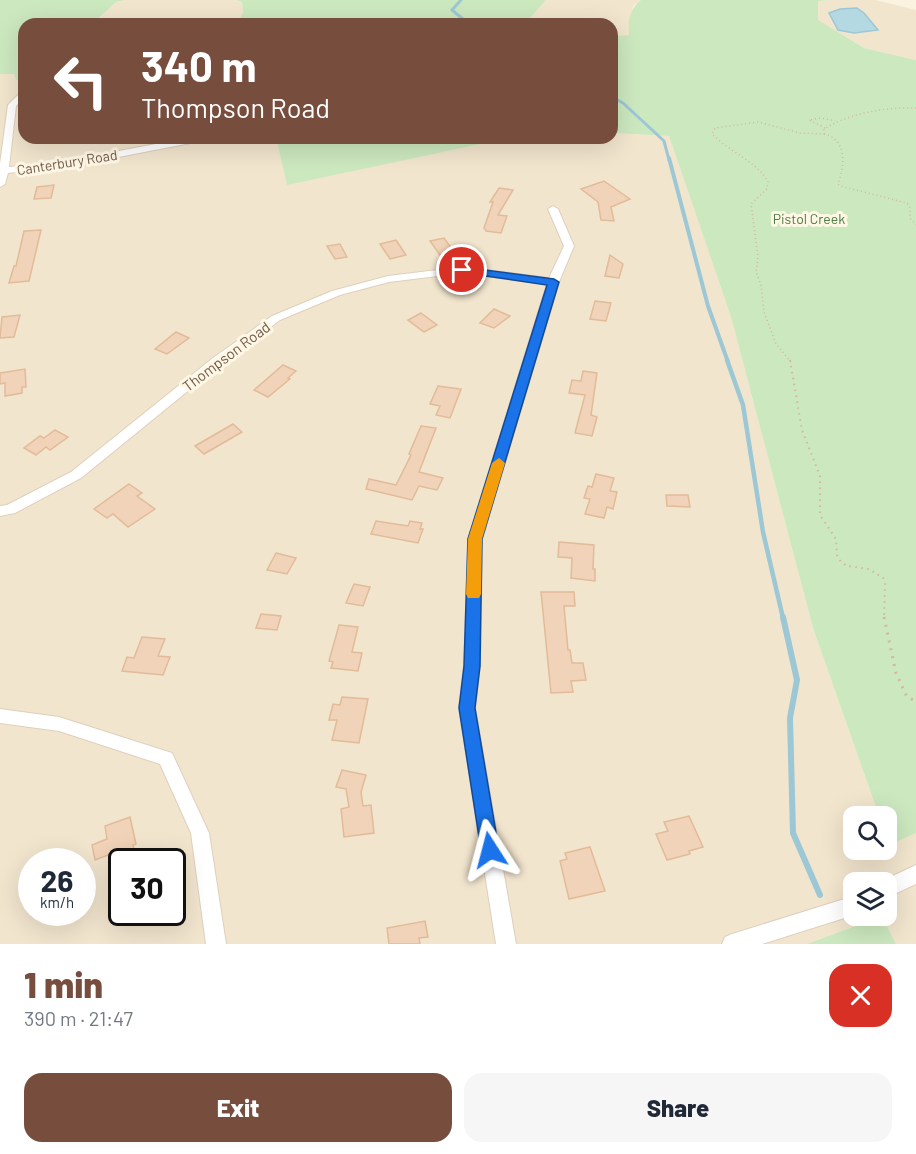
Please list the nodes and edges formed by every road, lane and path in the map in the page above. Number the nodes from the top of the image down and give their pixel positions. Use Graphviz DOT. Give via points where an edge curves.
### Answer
graph roads {
  1 [pos="18,98"];
  2 [pos="916,108"];
  3 [pos="837,122"];
  4 [pos="825,128"];
  5 [pos="824,134"];
  6 [pos="170,144"];
  7 [pos="4,171"];
  8 [pos="0,184"];
  9 [pos="553,209"];
  10 [pos="916,225"];
  11 [pos="554,282"];
  12 [pos="0,511"];
  13 [pos="916,701"];
  14 [pos="0,716"];
  15 [pos="916,874"];
  16 [pos="897,884"];
  17 [pos="843,909"];
  18 [pos="216,944"];
  19 [pos="506,944"];
  20 [pos="732,944"];
  1 -- 7 [label="street" via="12,105"];
  2 -- 3 [label="path"];
  3 -- 4 [label="path"];
  3 -- 4 [label="path" via="809,120"];
  4 -- 5 [label="path"];
  5 -- 10 [label="path" via="841,144 840,186 907,203"];
  5 -- 13 [label="path" via="800,133 758,122 715,128 712,132 726,148 759,168 768,181 767,189 751,204 758,257 756,272 776,344 790,359 802,430 820,476 820,515 836,539 841,562 869,569 883,578 884,617 896,673 907,697"];
  6 -- 7 [label="street, Canterbury Road"];
  7 -- 8 [label="street"];
  9 -- 11 [label="street" via="569,246"];
  11 -- 12 [label="street, Thompson Road" via="462,270 388,279 336,293 276,318 76,475"];
  11 -- 19 [label="street" via="475,539 472,666 467,708"];
  14 -- 18 [label="street" via="59,724 166,758 200,833"];
  15 -- 16 [label="street"];
  17 -- 20 [label="street"];
}
